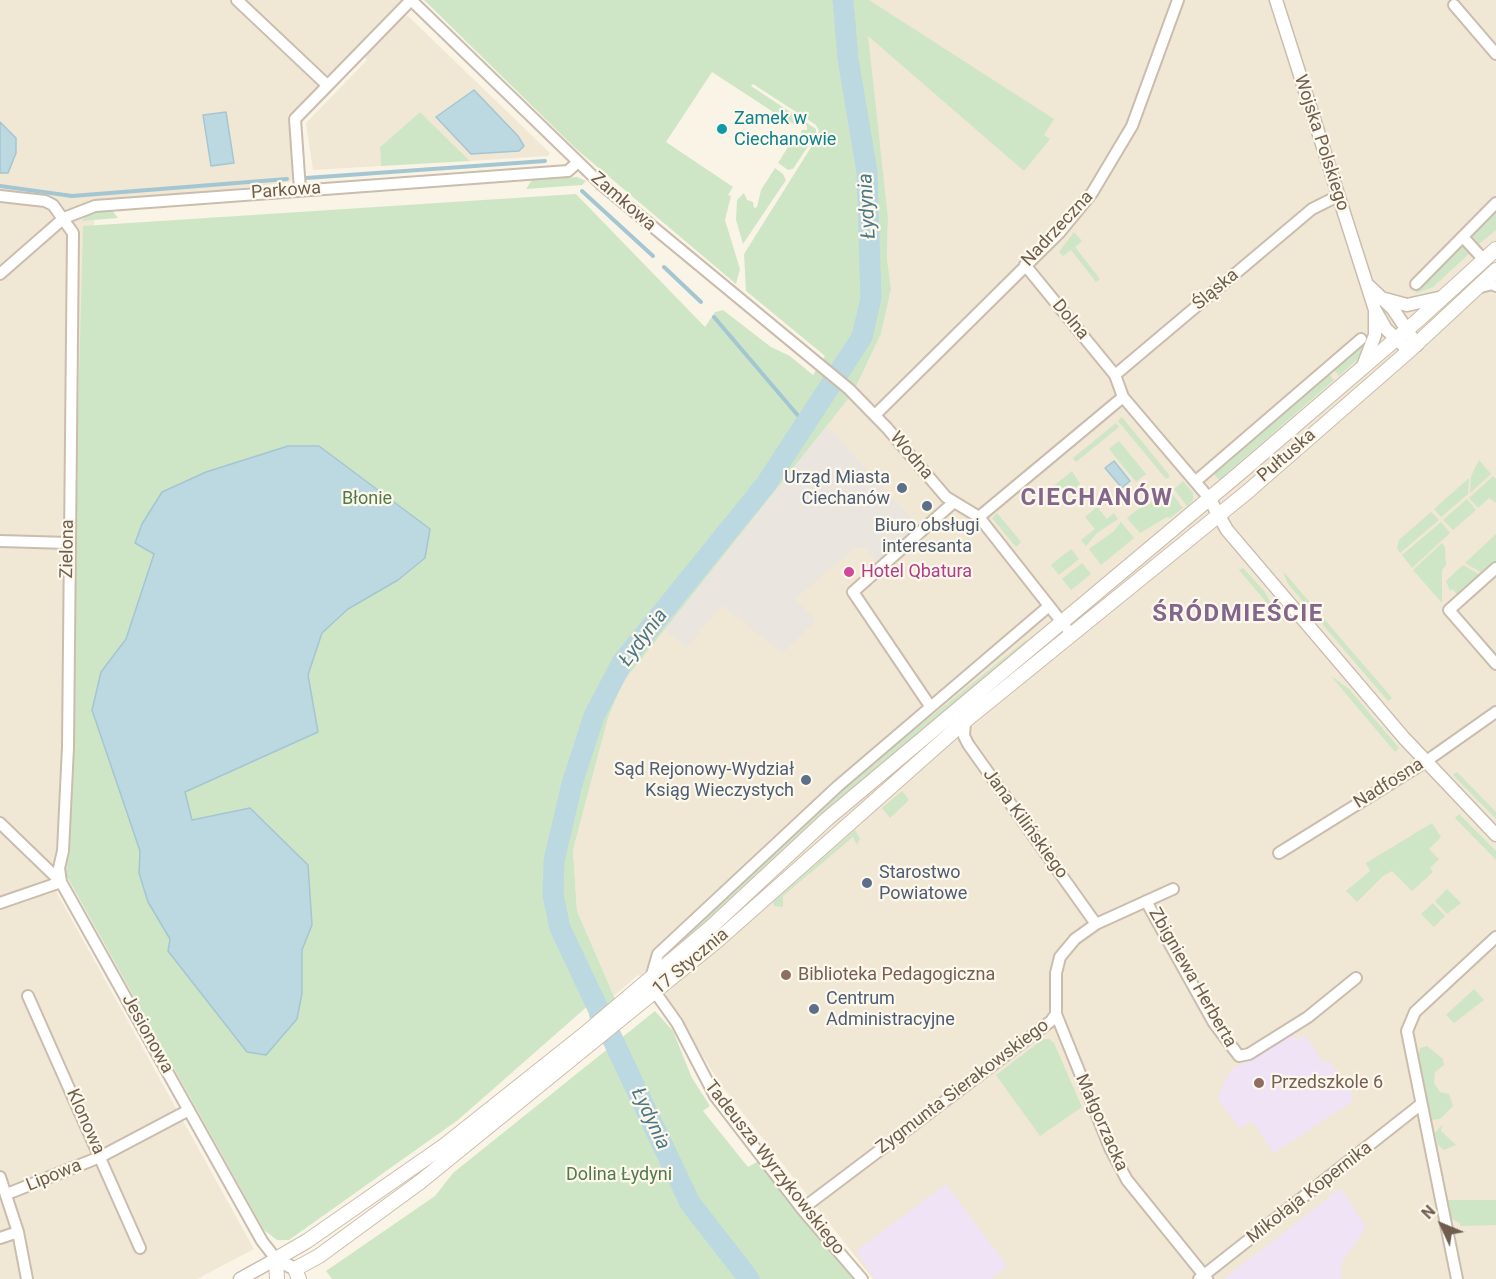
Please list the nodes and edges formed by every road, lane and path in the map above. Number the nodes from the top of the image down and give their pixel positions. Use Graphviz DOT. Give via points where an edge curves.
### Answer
graph roads {
  1 [pos="237,0"];
  2 [pos="411,0"];
  3 [pos="1178,0"];
  4 [pos="1275,0"];
  5 [pos="1454,5"];
  6 [pos="1496,54"];
  7 [pos="327,85"];
  8 [pos="578,162"];
  9 [pos="300,190"];
  10 [pos="0,196"];
  11 [pos="1338,196"];
  12 [pos="1496,203"];
  13 [pos="64,218"];
  14 [pos="1462,237"];
  15 [pos="1496,249"];
  16 [pos="1484,260"];
  17 [pos="1024,266"];
  18 [pos="1496,270"];
  19 [pos="0,274"];
  20 [pos="1416,284"];
  21 [pos="1369,286"];
  22 [pos="1496,286"];
  23 [pos="1476,289"];
  24 [pos="1381,297"];
  25 [pos="1444,297"];
  26 [pos="1375,310"];
  27 [pos="1407,329"];
  28 [pos="1361,339"];
  29 [pos="1396,339"];
  30 [pos="1413,348"];
  31 [pos="1362,367"];
  32 [pos="1115,375"];
  33 [pos="849,389"];
  34 [pos="1123,397"];
  35 [pos="874,415"];
  36 [pos="1196,481"];
  37 [pos="1209,498"];
  38 [pos="954,502"];
  39 [pos="1218,515"];
  40 [pos="979,517"];
  41 [pos="0,541"];
  42 [pos="68,543"];
  43 [pos="1496,568"];
  44 [pos="1049,606"];
  45 [pos="1061,622"];
  46 [pos="1072,635"];
  47 [pos="1496,664"];
  48 [pos="930,706"];
  49 [pos="1496,712"];
  50 [pos="965,721"];
  51 [pos="1425,762"];
  52 [pos="0,823"];
  53 [pos="1496,834"];
  54 [pos="1279,853"];
  55 [pos="62,882"];
  56 [pos="1173,890"];
  57 [pos="1146,901"];
  58 [pos="0,903"];
  59 [pos="1096,924"];
  60 [pos="1496,937"];
  61 [pos="1356,978"];
  62 [pos="653,985"];
  63 [pos="28,996"];
  64 [pos="1056,1014"];
  65 [pos="584,1042"];
  66 [pos="1420,1105"];
  67 [pos="189,1110"];
  68 [pos="100,1157"];
  69 [pos="0,1177"];
  70 [pos="7,1194"];
  71 [pos="802,1209"];
  72 [pos="18,1232"];
  73 [pos="0,1238"];
  74 [pos="140,1248"];
  75 [pos="276,1259"];
  76 [pos="297,1274"];
  77 [pos="1203,1278"];
  78 [pos="27,1279"];
  79 [pos="240,1279"];
  80 [pos="276,1279"];
  81 [pos="862,1279"];
  82 [pos="1457,1279"];
  1 -- 7 [label="street"];
  2 -- 7 [label="street"];
  2 -- 8 [label="street, Zamkowa"];
  3 -- 17 [label="street, Nadrzeczna" via="1144,98 1118,154 1077,211"];
  4 -- 11 [label="street, Wojska Polskiego"];
  5 -- 6 [label="street"];
  7 -- 9 [label="street" via="295,119"];
  8 -- 9 [label="street, Parkowa" via="568,171"];
  8 -- 33 [label="street, Zamkowa" via="646,224"];
  9 -- 13 [label="street, Parkowa" via="95,206"];
  10 -- 13 [label="street" via="45,201"];
  11 -- 21 [label="street, Wojska Polskiego"];
  11 -- 32 [label="street, Śląska" via="1312,209"];
  12 -- 14 [label="street"];
  13 -- 19 [label="street"];
  13 -- 42 [label="street, Zielona" via="73,233 74,250"];
  14 -- 16 [label="street"];
  14 -- 20 [label="street"];
  15 -- 16 [label="main road, Pułtuska"];
  16 -- 25 [label="main road, Pułtuska"];
  17 -- 32 [label="street, Dolna"];
  17 -- 35 [label="street, Nadrzeczna"];
  18 -- 23 [label="main road, Pułtuska"];
  21 -- 24 [label="street, Wojska Polskiego"];
  21 -- 26 [label="street, Wojska Polskiego"];
  22 -- 23 [label="street"];
  23 -- 30 [label="main road, Pułtuska"];
  24 -- 25 [label="street" via="1407,305"];
  24 -- 27 [label="street, Wojska Polskiego"];
  25 -- 27 [label="main road, Pułtuska"];
  26 -- 29 [label="street, Wojska Polskiego"];
  26 -- 31 [label="street" via="1375,335"];
  27 -- 29 [label="main road, Pułtuska"];
  27 -- 30 [label="street, Wojska Polskiego"];
  28 -- 36 [label="street"];
  29 -- 30 [label="street, Wojska Polskiego"];
  29 -- 31 [label="main road, Pułtuska"];
  30 -- 39 [label="main road, Pułtuska"];
  31 -- 37 [label="main road, Pułtuska"];
  32 -- 34 [label="street"];
  33 -- 35 [label="street, Wodna"];
  34 -- 36 [label="street"];
  34 -- 40 [label="street"];
  35 -- 38 [label="street, Wodna"];
  36 -- 37 [label="street"];
  37 -- 39 [label="street"];
  37 -- 45 [label="main road, Pułtuska"];
  38 -- 40 [label="street, Wodna"];
  38 -- 48 [label="street" via="853,592"];
  39 -- 46 [label="main road, Pułtuska"];
  39 -- 51 [label="street"];
  40 -- 44 [label="street"];
  41 -- 42 [label="street"];
  42 -- 55 [label="street, Zielona" via="68,747 59,868"];
  43 -- 47 [label="street" via="1449,610"];
  44 -- 45 [label="street"];
  44 -- 48 [label="street, 17 Stycznia"];
  45 -- 46 [label="street"];
  45 -- 62 [label="main road, 17 Stycznia" via="827,819"];
  46 -- 50 [label="main road, 17 Stycznia"];
  48 -- 62 [label="street, 17 Stycznia" via="658,954"];
  49 -- 51 [label="street, Nadfosna"];
  50 -- 59 [label="street, Jana Kilińskiego" via="968,744"];
  50 -- 62 [label="main road, 17 Stycznia" via="723,936"];
  51 -- 53 [label="street"];
  51 -- 54 [label="street, Nadfosna"];
  52 -- 55 [label="street, Jesionowa"];
  55 -- 58 [label="street"];
  55 -- 67 [label="street, Jesionowa"];
  56 -- 57 [label="street, Zygmunta Sierakowskiego"];
  57 -- 59 [label="street, Zygmunta Sierakowskiego"];
  57 -- 61 [label="street, Zbigniewa Herberta" via="1214,1023 1239,1056 1249,1054 1308,1017"];
  59 -- 64 [label="street, Zygmunta Sierakowskiego" via="1067,946 1060,957"];
  60 -- 66 [label="street" via="1415,1012 1407,1031"];
  62 -- 65 [label="main road, 17 Stycznia"];
  62 -- 71 [label="street, Tadeusza Wyrzykowskiego" via="716,1096"];
  63 -- 68 [label="street, Klonowa"];
  64 -- 71 [label="street, Zygmunta Sierakowskiego"];
  64 -- 77 [label="street, Małgorzacka" via="1110,1148 1127,1180"];
  65 -- 75 [label="main road, 17 Stycznia" via="445,1144"];
  65 -- 76 [label="main road, 17 Stycznia" via="420,1182"];
  66 -- 77 [label="street, Mikołaja Kopernika"];
  66 -- 82 [label="street"];
  67 -- 68 [label="street, Lipowa"];
  67 -- 75 [label="street, Jesionowa" via="262,1241"];
  68 -- 70 [label="street, Lipowa"];
  68 -- 74 [label="street, Klonowa"];
  69 -- 70 [label="street"];
  70 -- 72 [label="street"];
  71 -- 81 [label="street, Tadeusza Wyrzykowskiego"];
  72 -- 73 [label="street"];
  72 -- 78 [label="street"];
  75 -- 76 [label="street"];
  75 -- 79 [label="street, 17 Stycznia"];
  75 -- 80 [label="main road"];
  76 -- 80 [label="street, 17 Stycznia"];
}
